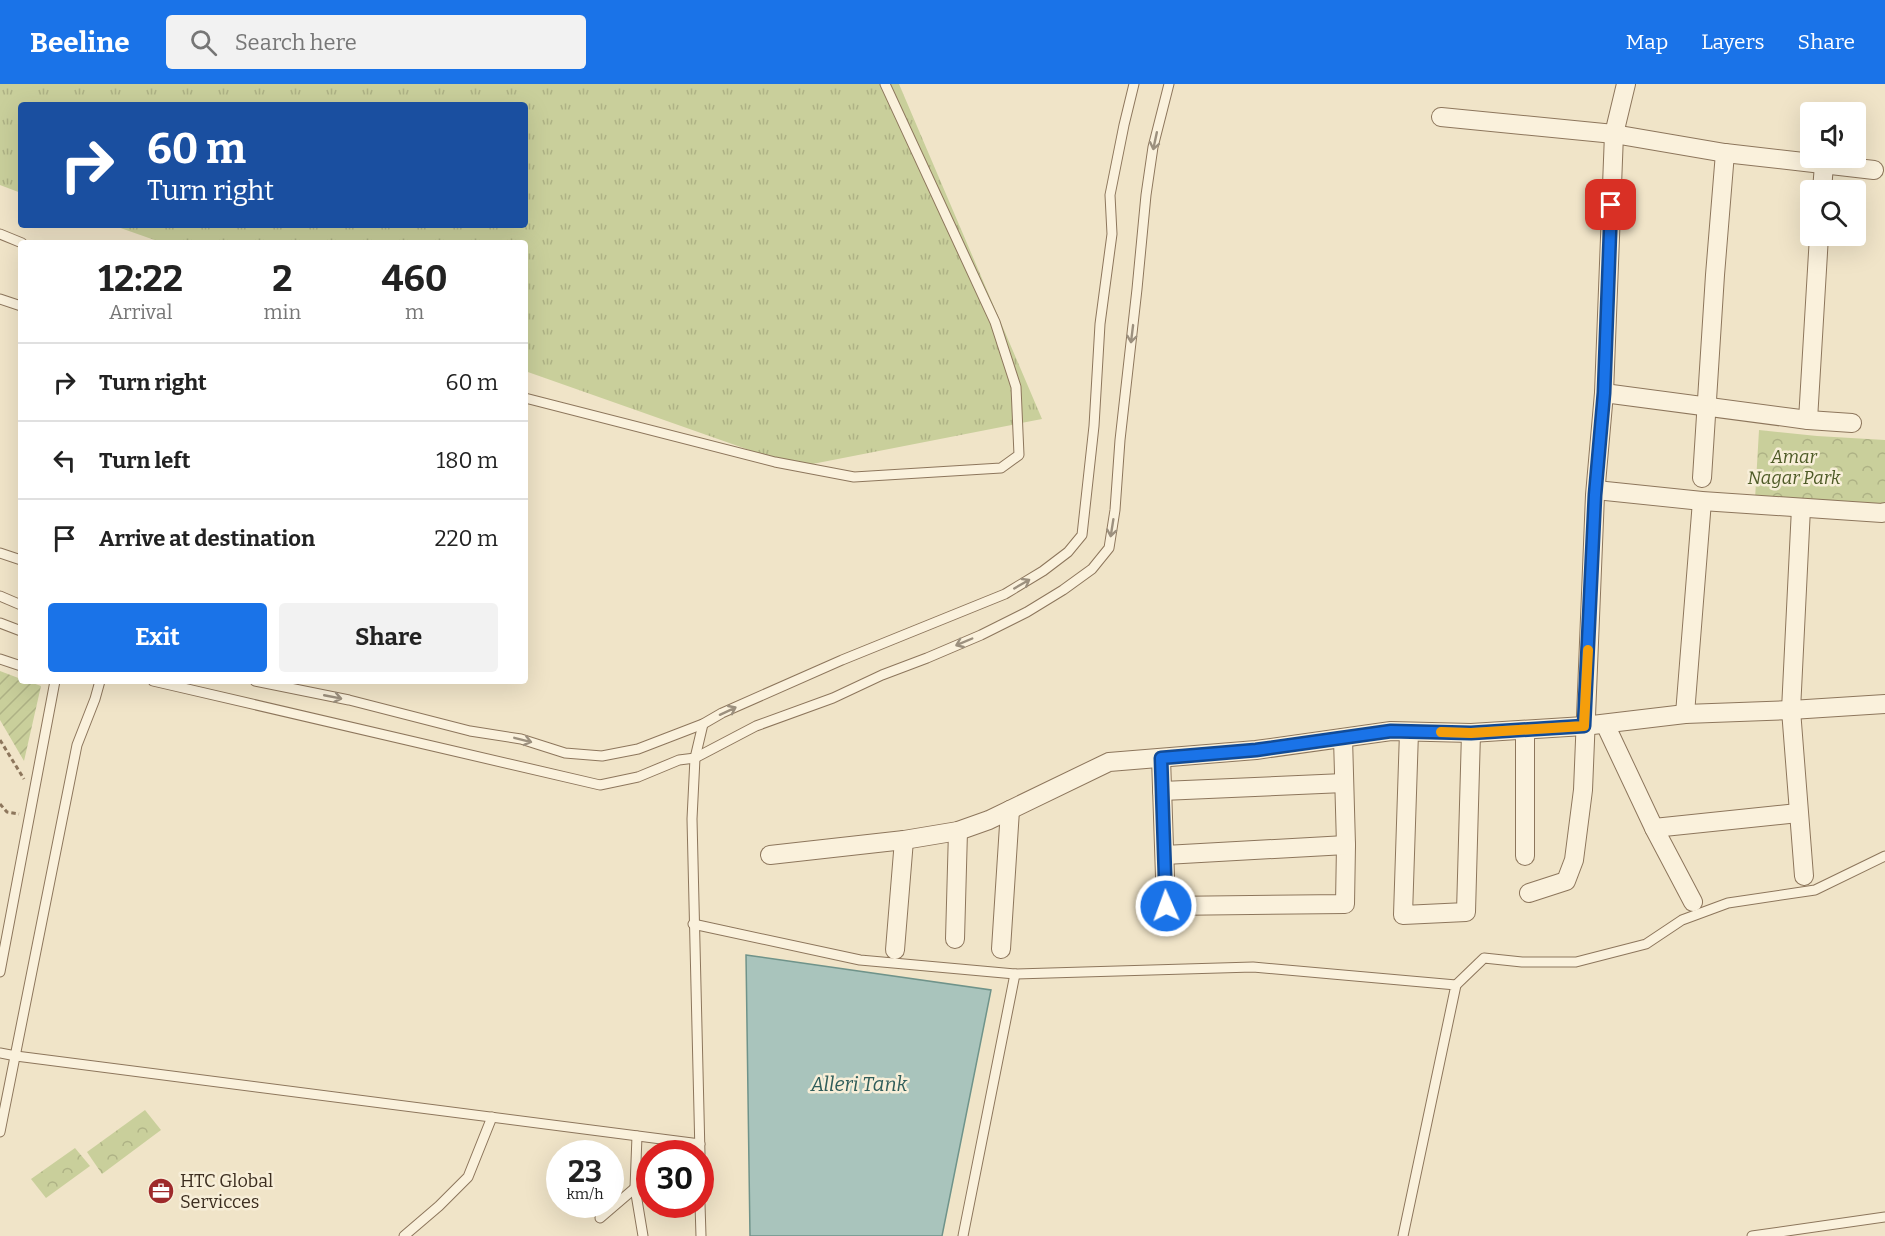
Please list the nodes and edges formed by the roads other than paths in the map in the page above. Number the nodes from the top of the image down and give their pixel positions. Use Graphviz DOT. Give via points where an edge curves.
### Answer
graph roads {
  1 [pos="885,84"];
  2 [pos="1134,84"];
  3 [pos="1168,84"];
  4 [pos="1626,84"];
  5 [pos="1441,117"];
  6 [pos="1614,134"];
  7 [pos="1725,153"];
  8 [pos="1800,162"];
  9 [pos="1854,168"];
  10 [pos="1874,170"];
  11 [pos="0,234"];
  12 [pos="18,241"];
  13 [pos="1818,246"];
  14 [pos="0,299"];
  15 [pos="18,305"];
  16 [pos="1604,393"];
  17 [pos="528,399"];
  18 [pos="1707,407"];
  19 [pos="1808,420"];
  20 [pos="1851,423"];
  21 [pos="1702,478"];
  22 [pos="1596,490"];
  23 [pos="1702,501"];
  24 [pos="1801,508"];
  25 [pos="1885,512"];
  26 [pos="0,553"];
  27 [pos="18,559"];
  28 [pos="0,596"];
  29 [pos="18,604"];
  30 [pos="0,622"];
  31 [pos="18,630"];
  32 [pos="0,659"];
  33 [pos="18,665"];
  34 [pos="54,684"];
  35 [pos="99,684"];
  36 [pos="166,684"];
  37 [pos="270,684"];
  38 [pos="1885,704"];
  39 [pos="1791,710"];
  40 [pos="1684,714"];
  41 [pos="703,724"];
  42 [pos="1605,724"];
  43 [pos="1584,726"];
  44 [pos="1525,730"];
  45 [pos="1409,732"];
  46 [pos="1471,733"];
  47 [pos="1342,738"];
  48 [pos="695,758"];
  49 [pos="1161,758"];
  50 [pos="1344,783"];
  51 [pos="1162,791"];
  52 [pos="1011,810"];
  53 [pos="1798,813"];
  54 [pos="1654,828"];
  55 [pos="958,831"];
  56 [pos="904,840"];
  57 [pos="1346,845"];
  58 [pos="770,855"];
  59 [pos="1165,855"];
  60 [pos="1525,856"];
  61 [pos="1885,856"];
  62 [pos="1804,876"];
  63 [pos="1529,893"];
  64 [pos="1693,902"];
  65 [pos="693,924"];
  66 [pos="955,939"];
  67 [pos="1001,949"];
  68 [pos="895,950"];
  69 [pos="0,972"];
  70 [pos="1015,974"];
  71 [pos="1455,985"];
  72 [pos="0,1053"];
  73 [pos="16,1056"];
  74 [pos="492,1117"];
  75 [pos="0,1132"];
  76 [pos="637,1136"];
  77 [pos="656,1140"];
  78 [pos="700,1140"];
  79 [pos="635,1188"];
  80 [pos="624,1197"];
  81 [pos="1885,1217"];
  82 [pos="700,1218"];
  83 [pos="404,1236"];
  84 [pos="643,1236"];
  85 [pos="701,1236"];
  86 [pos="963,1236"];
  87 [pos="1403,1236"];
  88 [pos="1752,1236"];
  1 -- 17 [label="lane" via="995,322 1016,387 1019,455 1001,468 854,477 775,462"];
  41 -- 2 [label="lane, one-way" via="842,660 1005,594 1052,565 1082,535 1100,324 1112,234 1110,195"];
  3 -- 48 [label="lane, one-way" via="1146,195 1109,549 1092,569 1027,612 833,698 756,726"];
  4 -- 6 [label="street"];
  5 -- 6 [label="street"];
  6 -- 7 [label="street"];
  6 -- 16 [label="street"];
  7 -- 8 [label="street"];
  7 -- 18 [label="street"];
  9 -- 10 [label="street"];
  11 -- 12 [label="lane"];
  13 -- 19 [label="street"];
  14 -- 15 [label="lane"];
  16 -- 18 [label="street"];
  16 -- 22 [label="street"];
  18 -- 19 [label="street"];
  18 -- 21 [label="street"];
  19 -- 20 [label="street"];
  22 -- 23 [label="street"];
  22 -- 43 [label="street"];
  23 -- 24 [label="street"];
  23 -- 40 [label="street"];
  24 -- 25 [label="street"];
  24 -- 39 [label="street"];
  26 -- 27 [label="lane"];
  28 -- 29 [label="lane"];
  30 -- 31 [label="lane"];
  32 -- 33 [label="lane"];
  34 -- 69 [label="lane"];
  35 -- 73 [label="lane" via="77,745"];
  36 -- 48 [label="lane" via="600,785"];
  37 -- 41 [label="lane, one-way" via="520,739 565,753 602,756 638,749"];
  38 -- 39 [label="street"];
  39 -- 40 [label="street"];
  39 -- 53 [label="street"];
  40 -- 42 [label="street"];
  41 -- 48 [label="lane"];
  42 -- 43 [label="street"];
  42 -- 54 [label="street"];
  43 -- 44 [label="street"];
  43 -- 63 [label="street" via="1583,790 1574,860 1566,881"];
  44 -- 46 [label="street"];
  44 -- 60 [label="street"];
  45 -- 46 [label="street"];
  45 -- 46 [label="street" via="1403,915 1466,912"];
  45 -- 47 [label="street"];
  47 -- 49 [label="street"];
  47 -- 50 [label="street"];
  48 -- 65 [label="lane"];
  49 -- 51 [label="street"];
  49 -- 52 [label="street" via="1108,762"];
  50 -- 51 [label="street"];
  50 -- 57 [label="street"];
  51 -- 59 [label="street"];
  52 -- 55 [label="street"];
  52 -- 67 [label="street"];
  53 -- 54 [label="street"];
  53 -- 62 [label="street"];
  54 -- 64 [label="street"];
  55 -- 56 [label="street"];
  55 -- 66 [label="street"];
  56 -- 58 [label="street"];
  56 -- 68 [label="street"];
  57 -- 59 [label="street"];
  57 -- 59 [label="street" via="1345,904 1166,906"];
  61 -- 71 [label="lane" via="1815,890 1728,903 1682,920 1646,944 1576,962 1484,958"];
  65 -- 70 [label="lane" via="860,960"];
  65 -- 78 [label="lane"];
  70 -- 71 [label="lane" via="1253,967"];
  70 -- 86 [label="lane"];
  71 -- 87 [label="lane"];
  72 -- 73 [label="lane"];
  73 -- 74 [label="lane"];
  73 -- 75 [label="lane"];
  74 -- 76 [label="lane"];
  74 -- 83 [label="lane" via="468,1177"];
  76 -- 77 [label="lane"];
  76 -- 79 [label="lane"];
  79 -- 80 [label="lane"];
  79 -- 84 [label="lane"];
  81 -- 88 [label="lane"];
  82 -- 85 [label="lane"];
}
